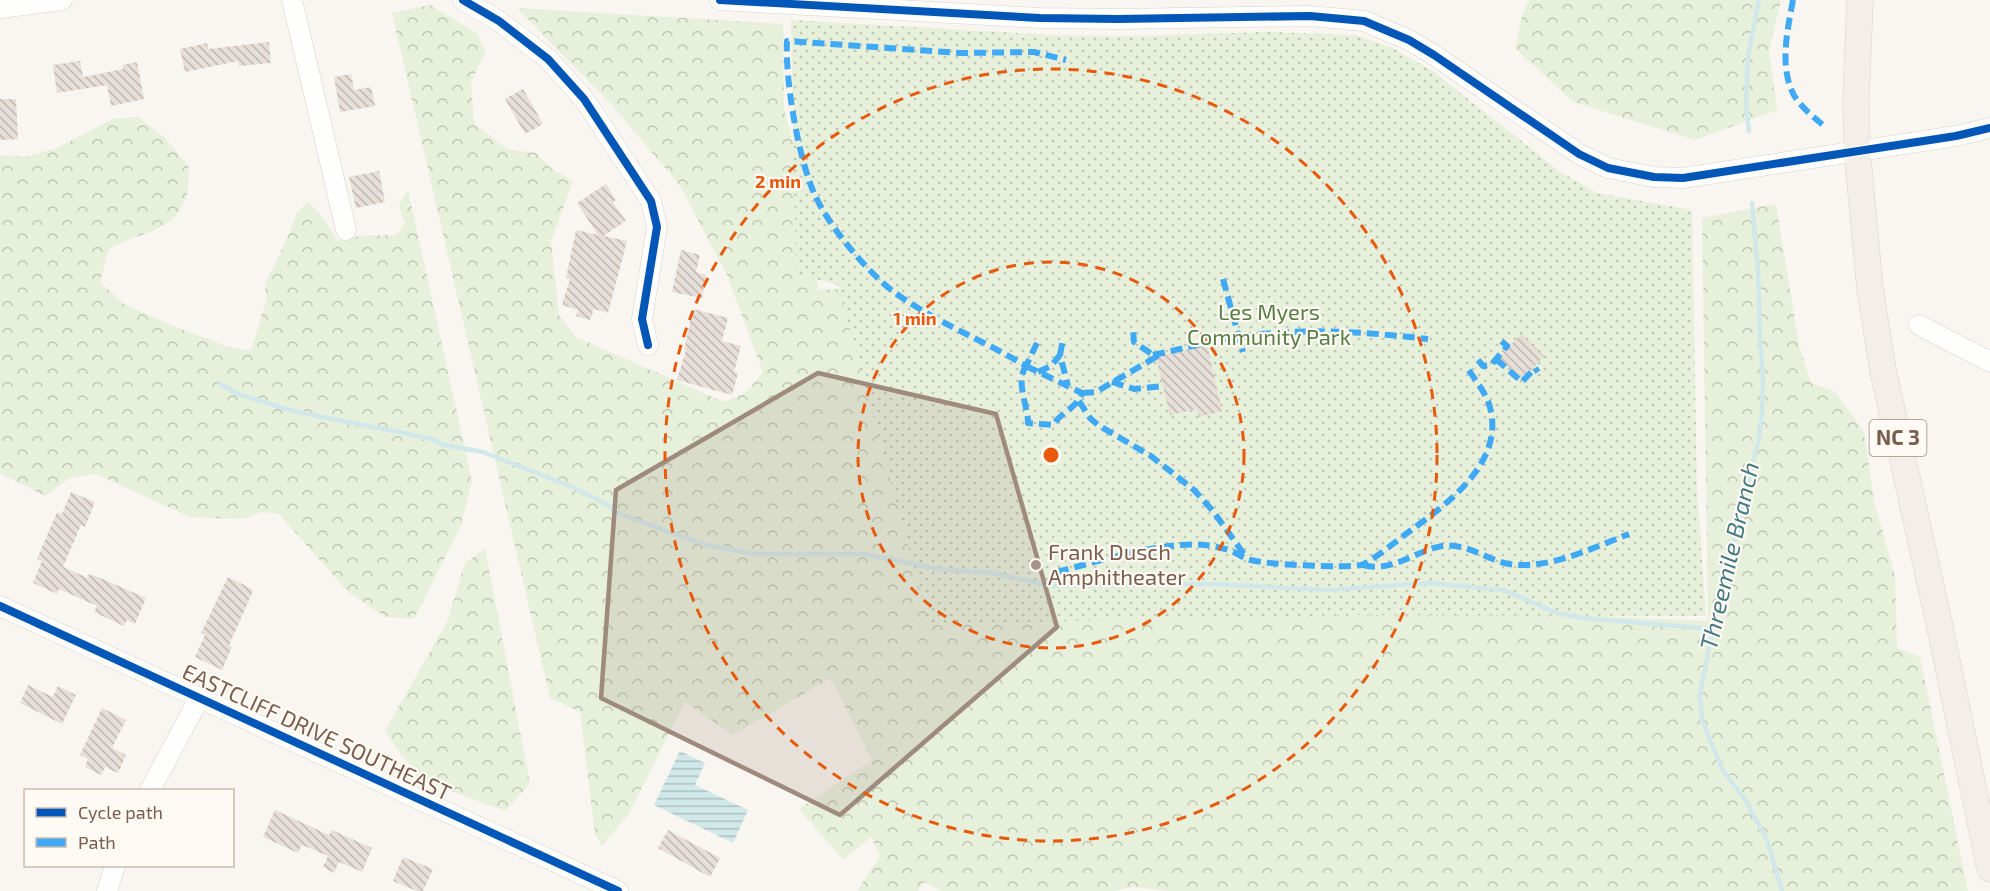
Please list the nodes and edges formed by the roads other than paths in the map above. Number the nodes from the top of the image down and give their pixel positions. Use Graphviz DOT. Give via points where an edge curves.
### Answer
graph roads {
  1 [pos="62,0"];
  2 [pos="292,0"];
  3 [pos="463,0"];
  4 [pos="720,0"];
  5 [pos="1860,0"];
  6 [pos="0,8"];
  7 [pos="1990,129"];
  8 [pos="1857,150"];
  9 [pos="346,230"];
  10 [pos="1919,325"];
  11 [pos="648,345"];
  12 [pos="1990,362"];
  13 [pos="0,606"];
  14 [pos="200,697"];
  15 [pos="151,789"];
  16 [pos="115,867"];
  17 [pos="1990,869"];
  18 [pos="106,891"];
  19 [pos="618,891"];
  1 -- 6 [label="street"];
  2 -- 9 [label="street"];
  3 -- 11 [label="street" via="500,21 548,59 584,99 651,201 657,227 642,319"];
  4 -- 8 [label="street" via="1040,18 1310,16 1364,21 1434,55 1580,154 1608,168 1683,178"];
  5 -- 8 [label="main road, NC 3"];
  7 -- 8 [label="street"];
  8 -- 17 [label="main road, NC 3" via="1870,290 1883,370"];
  10 -- 12 [label="street"];
  13 -- 14 [label="street, EASTCLIFF DRIVE SOUTHEAST"];
  14 -- 15 [label="street"];
  14 -- 19 [label="street, EASTCLIFF DRIVE SOUTHEAST"];
  16 -- 18 [label="street"];
}
